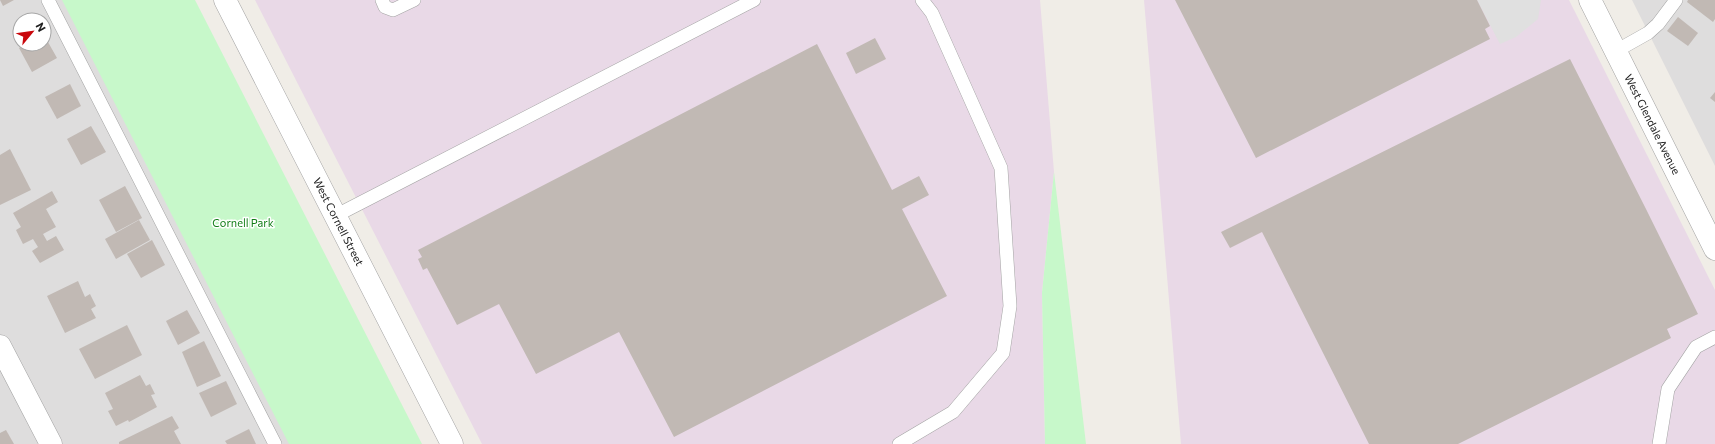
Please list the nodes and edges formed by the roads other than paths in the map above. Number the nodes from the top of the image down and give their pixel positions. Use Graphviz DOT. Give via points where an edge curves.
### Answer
graph roads {
  1 [pos="48,0"];
  2 [pos="225,0"];
  3 [pos="382,0"];
  4 [pos="414,0"];
  5 [pos="754,0"];
  6 [pos="922,0"];
  7 [pos="1590,0"];
  8 [pos="1676,0"];
  9 [pos="1616,51"];
  10 [pos="335,216"];
  11 [pos="1715,249"];
  12 [pos="1715,336"];
  13 [pos="2,354"];
  14 [pos="51,444"];
  15 [pos="275,444"];
  16 [pos="452,444"];
  17 [pos="899,444"];
  18 [pos="1659,444"];
  1 -- 15 [label="lane"];
  2 -- 10 [label="street, West Cornell Street"];
  3 -- 4 [label="lane" via="385,7 394,10"];
  5 -- 10 [label="lane"];
  6 -- 17 [label="lane" via="932,13 1001,168 1010,306 1003,353 953,412"];
  7 -- 9 [label="street, West Glendale Avenue"];
  8 -- 9 [label="lane" via="1648,33"];
  9 -- 11 [label="street, West Glendale Avenue"];
  10 -- 16 [label="street, West Cornell Street"];
  12 -- 18 [label="lane" via="1696,347 1668,389"];
  13 -- 14 [label="street"];
}
